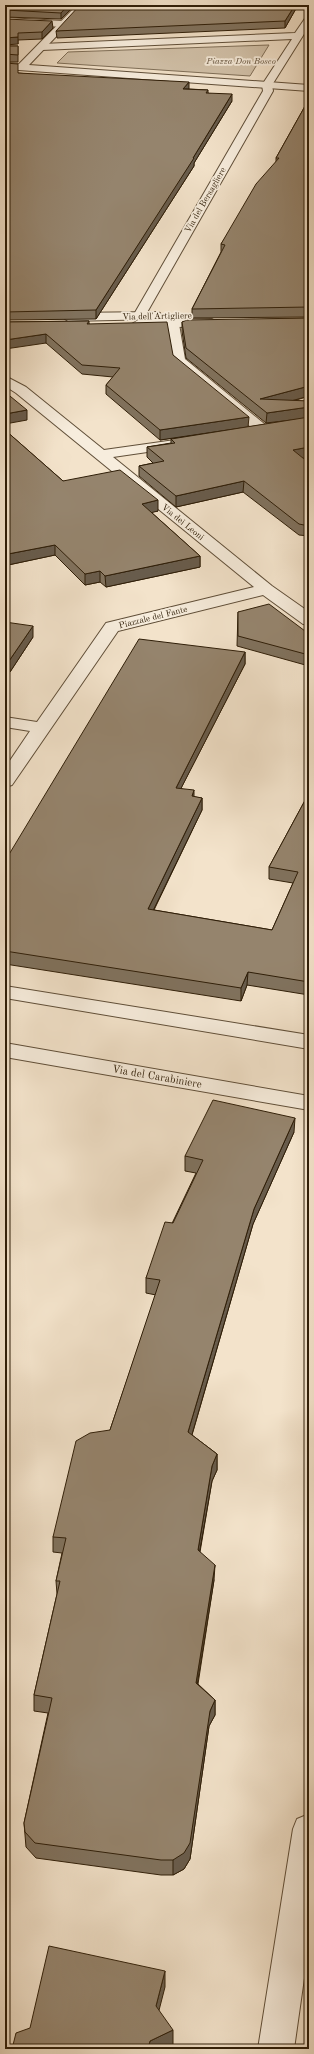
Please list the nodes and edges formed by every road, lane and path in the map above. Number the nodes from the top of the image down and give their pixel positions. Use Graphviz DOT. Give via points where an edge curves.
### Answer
graph roads {
  1 [pos="82,5"];
  2 [pos="309,19"];
  3 [pos="5,21"];
  4 [pos="64,24"];
  5 [pos="298,36"];
  6 [pos="29,47"];
  7 [pos="42,47"];
  8 [pos="5,66"];
  9 [pos="22,67"];
  10 [pos="267,85"];
  11 [pos="309,88"];
  12 [pos="139,316"];
  13 [pos="173,324"];
  14 [pos="5,372"];
  15 [pos="5,380"];
  16 [pos="21,390"];
  17 [pos="278,428"];
  18 [pos="263,430"];
  19 [pos="248,433"];
  20 [pos="186,442"];
  21 [pos="100,455"];
  22 [pos="266,589"];
  23 [pos="309,620"];
  24 [pos="5,722"];
  25 [pos="43,728"];
  26 [pos="5,782"];
  27 [pos="5,992"];
  28 [pos="309,1042"];
  29 [pos="5,1050"];
  30 [pos="309,1103"];
  31 [pos="309,1829"];
  32 [pos="276,2049"];
  1 -- 4 [label="street"];
  2 -- 5 [label="street"];
  3 -- 4 [label="street"];
  4 -- 7 [label="street"];
  5 -- 7 [label="street"];
  5 -- 10 [label="street"];
  6 -- 7 [label="street"];
  7 -- 9 [label="street"];
  8 -- 9 [label="street"];
  9 -- 10 [label="street"];
  10 -- 11 [label="street"];
  10 -- 12 [label="street, Via del Bersagliere" via="268,91"];
  12 -- 13 [label="street, Via dell'Artigliere" via="225,319"];
  12 -- 13 [label="street, Via dell'Artigliere" via="57,321"];
  13 -- 18 [label="street" via="179,360"];
  14 -- 16 [label="street"];
  15 -- 16 [label="street"];
  16 -- 21 [label="street, Via dei Leoni"];
  17 -- 18 [label="street"];
  18 -- 19 [label="street"];
  20 -- 21 [label="street"];
  21 -- 22 [label="street, Via dei Leoni"];
  22 -- 23 [label="street, Via dei Leoni"];
  22 -- 25 [label="street, Piazzale del Fante" via="112,627"];
  24 -- 25 [label="street"];
  25 -- 26 [label="street, Piazzale del Fante"];
  27 -- 28 [label="street"];
  29 -- 30 [label="street, Via del Carabiniere"];
  31 -- 32 [label="street"];
}
